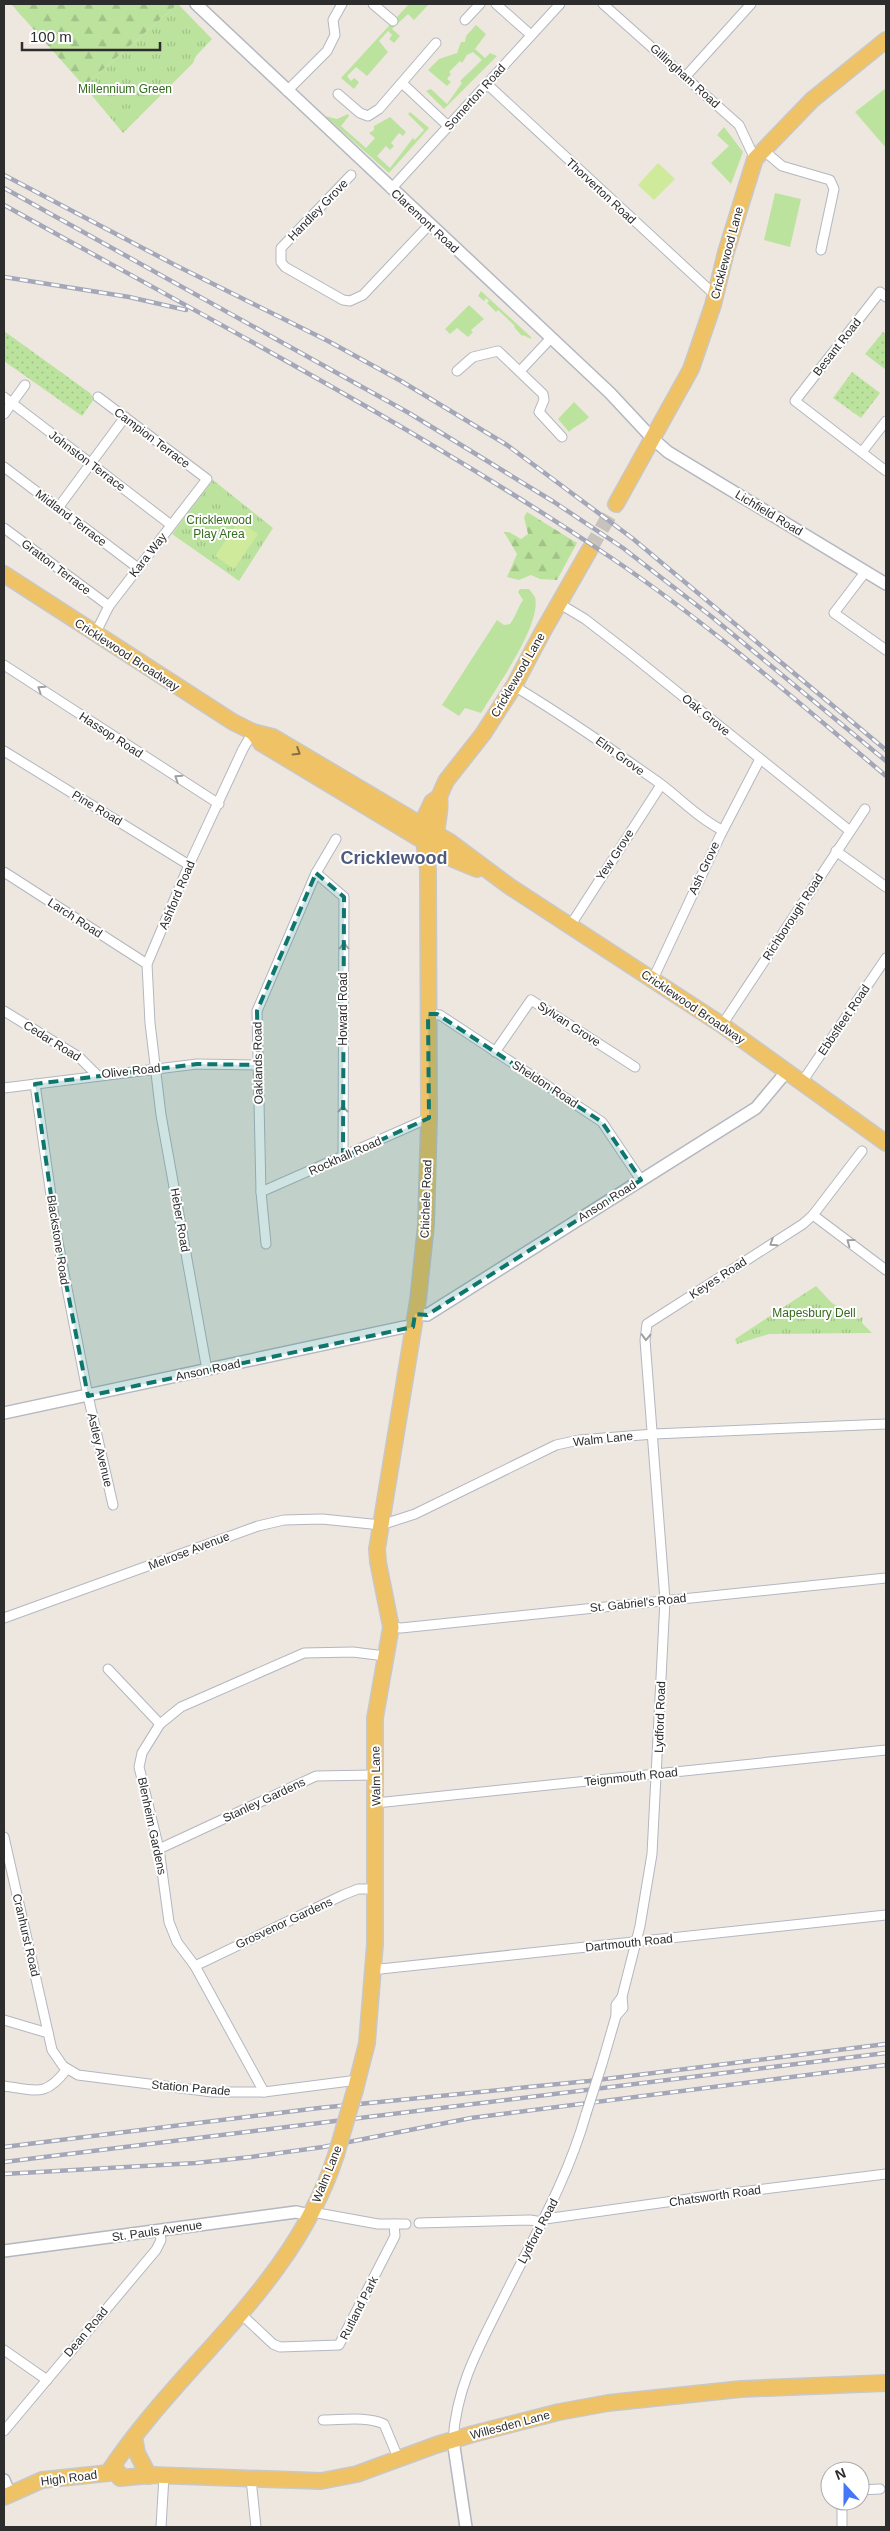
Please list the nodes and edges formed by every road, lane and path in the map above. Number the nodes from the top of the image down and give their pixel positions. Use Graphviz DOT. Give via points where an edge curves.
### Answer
graph roads {
  1 [pos="196,4"];
  2 [pos="342,4"];
  3 [pos="373,4"];
  4 [pos="480,4"];
  5 [pos="496,4"];
  6 [pos="560,4"];
  7 [pos="603,4"];
  8 [pos="751,4"];
  9 [pos="465,20"];
  10 [pos="393,22"];
  11 [pos="531,35"];
  12 [pos="886,40"];
  13 [pos="436,43"];
  14 [pos="686,76"];
  15 [pos="402,83"];
  16 [pos="487,84"];
  17 [pos="287,91"];
  18 [pos="338,94"];
  19 [pos="448,126"];
  20 [pos="759,154"];
  21 [pos="351,175"];
  22 [pos="391,190"];
  23 [pos="429,225"];
  24 [pos="821,250"];
  25 [pos="883,294"];
  26 [pos="716,296"];
  27 [pos="551,338"];
  28 [pos="457,371"];
  29 [pos="520,371"];
  30 [pos="25,386"];
  31 [pos="4,397"];
  32 [pos="98,397"];
  33 [pos="12,403"];
  34 [pos="4,414"];
  35 [pos="125,418"];
  36 [pos="886,421"];
  37 [pos="562,437"];
  38 [pos="653,439"];
  39 [pos="862,452"];
  40 [pos="91,464"];
  41 [pos="4,467"];
  42 [pos="886,470"];
  43 [pos="207,479"];
  44 [pos="616,504"];
  45 [pos="58,508"];
  46 [pos="172,525"];
  47 [pos="4,528"];
  48 [pos="590,549"];
  49 [pos="138,568"];
  50 [pos="866,571"];
  51 [pos="4,574"];
  52 [pos="886,584"];
  53 [pos="560,604"];
  54 [pos="109,606"];
  55 [pos="94,634"];
  56 [pos="886,650"];
  57 [pos="4,665"];
  58 [pos="514,686"];
  59 [pos="253,732"];
  60 [pos="4,751"];
  61 [pos="760,759"];
  62 [pos="661,785"];
  63 [pos="219,804"];
  64 [pos="865,809"];
  65 [pos="722,830"];
  66 [pos="850,831"];
  67 [pos="430,838"];
  68 [pos="336,839"];
  69 [pos="836,851"];
  70 [pos="189,865"];
  71 [pos="4,872"];
  72 [pos="316,873"];
  73 [pos="886,887"];
  74 [pos="570,926"];
  75 [pos="886,958"];
  76 [pos="147,964"];
  77 [pos="653,979"];
  78 [pos="4,1011"];
  79 [pos="428,1014"];
  80 [pos="722,1025"];
  81 [pos="496,1052"];
  82 [pos="258,1065"];
  83 [pos="635,1067"];
  84 [pos="157,1069"];
  85 [pos="787,1071"];
  86 [pos="97,1075"];
  87 [pos="802,1082"];
  88 [pos="35,1084"];
  89 [pos="4,1088"];
  90 [pos="429,1118"];
  91 [pos="886,1142"];
  92 [pos="862,1151"];
  93 [pos="343,1157"];
  94 [pos="641,1180"];
  95 [pos="261,1192"];
  96 [pos="813,1215"];
  97 [pos="266,1244"];
  98 [pos="886,1270"];
  99 [pos="414,1321"];
  100 [pos="208,1370"];
  101 [pos="88,1396"];
  102 [pos="4,1414"];
  103 [pos="886,1424"];
  104 [pos="654,1434"];
  105 [pos="112,1504"];
  106 [pos="381,1525"];
  107 [pos="886,1578"];
  108 [pos="665,1600"];
  109 [pos="4,1618"];
  110 [pos="391,1627"];
  111 [pos="385,1656"];
  112 [pos="108,1669"];
  113 [pos="160,1724"];
  114 [pos="886,1750"];
  115 [pos="375,1774"];
  116 [pos="658,1774"];
  117 [pos="376,1803"];
  118 [pos="4,1837"];
  119 [pos="159,1849"];
  120 [pos="375,1889"];
  121 [pos="886,1915"];
  122 [pos="635,1943"];
  123 [pos="195,1966"];
  124 [pos="372,1970"];
  125 [pos="4,2020"];
  126 [pos="48,2033"];
  127 [pos="67,2070"];
  128 [pos="356,2085"];
  129 [pos="4,2086"];
  130 [pos="264,2092"];
  131 [pos="886,2174"];
  132 [pos="311,2213"];
  133 [pos="544,2221"];
  134 [pos="419,2223"];
  135 [pos="394,2224"];
  136 [pos="406,2224"];
  137 [pos="159,2230"];
  138 [pos="4,2251"];
  139 [pos="242,2314"];
  140 [pos="4,2350"];
  141 [pos="47,2380"];
  142 [pos="886,2383"];
  143 [pos="323,2420"];
  144 [pos="4,2431"];
  145 [pos="134,2437"];
  146 [pos="453,2440"];
  147 [pos="399,2460"];
  148 [pos="112,2473"];
  149 [pos="151,2476"];
  150 [pos="251,2479"];
  151 [pos="880,2489"];
  152 [pos="6,2490"];
  153 [pos="870,2490"];
  154 [pos="842,2511"];
  155 [pos="161,2527"];
  156 [pos="256,2527"];
  157 [pos="466,2527"];
  158 [pos="842,2527"];
  1 -- 17 [label="street, Claremont Road"];
  2 -- 17 [label="street" via="333,20 335,36 327,51"];
  3 -- 10 [label="street"];
  4 -- 9 [label="street"];
  5 -- 11 [label="street"];
  6 -- 11 [label="street, Somerton Road"];
  7 -- 14 [label="street, Gillingham Road"];
  8 -- 14 [label="street"];
  11 -- 16 [label="street, Somerton Road"];
  12 -- 20 [label="main road, Cricklewood Lane" via="812,100"];
  13 -- 15 [label="street"];
  14 -- 20 [label="street, Gillingham Road" via="738,125"];
  15 -- 18 [label="street" via="379,109 368,116 360,114"];
  15 -- 19 [label="street"];
  16 -- 19 [label="street, Somerton Road"];
  16 -- 26 [label="street, Thorverton Road"];
  17 -- 22 [label="street, Claremont Road"];
  19 -- 22 [label="street, Somerton Road"];
  20 -- 24 [label="street" via="782,166 830,180 834,189"];
  20 -- 26 [label="main road, Cricklewood Lane" via="726,252"];
  21 -- 23 [label="street, Handley Grove" via="281,248 281,262 285,267 350,301 363,294"];
  22 -- 23 [label="street, Claremont Road"];
  23 -- 27 [label="street, Claremont Road"];
  25 -- 39 [label="street, Besant Road" via="795,401"];
  26 -- 38 [label="main road, Cricklewood Lane" via="691,369"];
  27 -- 29 [label="street"];
  27 -- 38 [label="street, Claremont Road"];
  28 -- 29 [label="street" via="473,357 494,351"];
  29 -- 37 [label="street" via="543,394 539,412"];
  30 -- 33 [label="street"];
  31 -- 33 [label="street, Johnston Terrace"];
  32 -- 35 [label="street, Campion Terrace"];
  33 -- 34 [label="street"];
  33 -- 40 [label="street, Johnston Terrace"];
  35 -- 40 [label="street"];
  35 -- 43 [label="street, Campion Terrace"];
  36 -- 39 [label="street"];
  38 -- 44 [label="main road, Cricklewood Lane"];
  38 -- 50 [label="street, Lichfield Road" via="668,452"];
  39 -- 42 [label="street"];
  40 -- 45 [label="street"];
  40 -- 46 [label="street, Johnston Terrace"];
  41 -- 45 [label="street, Midland Terrace"];
  43 -- 46 [label="street, Kara Way"];
  45 -- 49 [label="street, Midland Terrace"];
  46 -- 49 [label="street, Kara Way"];
  47 -- 54 [label="street, Gratton Terrace"];
  48 -- 53 [label="main road, Cricklewood Lane"];
  49 -- 54 [label="street, Kara Way"];
  50 -- 52 [label="street, Lichfield Road"];
  50 -- 56 [label="street" via="834,613"];
  51 -- 55 [label="main road, Cricklewood Broadway"];
  53 -- 58 [label="main road, Cricklewood Lane"];
  53 -- 61 [label="street, Oak Grove" via="649,668"];
  54 -- 55 [label="street, Kara Way"];
  55 -- 59 [label="main road, Cricklewood Broadway"];
  63 -- 57 [label="street, Hassop Road, one-way"];
  58 -- 62 [label="street, Elm Grove" via="598,739"];
  58 -- 67 [label="main road, Cricklewood Lane" via="483,734 446,781"];
  59 -- 63 [label="street, Ashford Road"];
  59 -- 67 [label="main road, Cricklewood Broadway" via="266,747"];
  60 -- 70 [label="street, Pine Road"];
  61 -- 65 [label="street, Ash Grove"];
  61 -- 66 [label="street, Oak Grove"];
  62 -- 65 [label="street, Elm Grove" via="708,823"];
  62 -- 74 [label="street, Yew Grove"];
  63 -- 70 [label="street, Ashford Road"];
  64 -- 66 [label="street, Richborough Road"];
  65 -- 77 [label="street, Ash Grove"];
  66 -- 69 [label="street, Richborough Road"];
  67 -- 74 [label="main road, Cricklewood Broadway" via="465,853"];
  67 -- 79 [label="main road, Chichele Road" via="434,864 428,870"];
  68 -- 72 [label="street, Oaklands Road"];
  69 -- 73 [label="street"];
  69 -- 80 [label="street, Richborough Road"];
  70 -- 76 [label="street, Ashford Road"];
  71 -- 76 [label="street, Larch Road"];
  72 -- 82 [label="street, Oaklands Road" via="257,1011"];
  93 -- 72 [label="street, Howard Road, one-way" via="344,897"];
  74 -- 77 [label="main road, Cricklewood Broadway"];
  75 -- 87 [label="street, Ebbsfleet Road"];
  76 -- 84 [label="street, Ashford Road" via="150,1023"];
  77 -- 80 [label="main road, Cricklewood Broadway"];
  78 -- 86 [label="street, Cedar Road" via="79,1057"];
  79 -- 81 [label="street, Sheldon Road" via="440,1015"];
  79 -- 90 [label="main road, Chichele Road"];
  80 -- 85 [label="main road, Cricklewood Broadway"];
  81 -- 83 [label="street, Sylvan Grove" via="531,1000"];
  81 -- 94 [label="street, Sheldon Road" via="602,1122"];
  82 -- 84 [label="street, Olive Road" via="197,1064"];
  82 -- 95 [label="street, Oaklands Road"];
  84 -- 86 [label="street, Olive Road"];
  84 -- 100 [label="street, Heber Road" via="161,1115"];
  85 -- 87 [label="main road, Cricklewood Broadway"];
  85 -- 94 [label="street, Anson Road" via="756,1108"];
  86 -- 88 [label="street, Olive Road"];
  87 -- 91 [label="main road, Cricklewood Broadway"];
  88 -- 89 [label="street, Olive Road"];
  88 -- 101 [label="street, Blackstone Road" via="57,1237"];
  90 -- 93 [label="street, Rockhall Road"];
  90 -- 99 [label="main road, Chichele Road" via="426,1225"];
  92 -- 96 [label="street, Keyes Road"];
  93 -- 95 [label="street, Rockhall Road"];
  94 -- 99 [label="street, Anson Road"];
  95 -- 97 [label="street, Oaklands Road"];
  98 -- 96 [label="street, one-way"];
  96 -- 104 [label="street, Keyes Road, one-way" via="647,1324 645,1340"];
  99 -- 100 [label="street, Anson Road" via="404,1327"];
  99 -- 106 [label="main road, Chichele Road"];
  100 -- 101 [label="street, Anson Road"];
  101 -- 102 [label="street, Anson Road"];
  101 -- 105 [label="street, Astley Avenue"];
  103 -- 104 [label="street, Walm Lane"];
  104 -- 106 [label="street, Walm Lane" via="556,1445 414,1514"];
  104 -- 108 [label="street, Lydford Road"];
  106 -- 109 [label="street, Melrose Avenue" via="322,1519 284,1520 258,1526"];
  106 -- 110 [label="main road, Walm Lane" via="378,1562"];
  107 -- 108 [label="street, St. Gabriel's Road"];
  108 -- 110 [label="street, St. Gabriel's Road"];
  108 -- 116 [label="street, Lydford Road"];
  110 -- 111 [label="main road, Walm Lane"];
  111 -- 113 [label="street, Blenheim Gardens" via="353,1652 304,1653 181,1707"];
  111 -- 115 [label="main road, Walm Lane" via="375,1718"];
  112 -- 113 [label="street"];
  113 -- 119 [label="street, Blenheim Gardens" via="142,1753 139,1767"];
  114 -- 116 [label="street, Teignmouth Road"];
  115 -- 117 [label="main road, Walm Lane"];
  115 -- 119 [label="street, Stanley Gardens" via="316,1776"];
  116 -- 117 [label="street, Teignmouth Road"];
  116 -- 122 [label="street, Lydford Road" via="652,1854"];
  117 -- 120 [label="main road, Walm Lane"];
  118 -- 126 [label="street, Cranhurst Road"];
  119 -- 123 [label="street, Blenheim Gardens" via="169,1922 177,1942"];
  120 -- 123 [label="street, Grosvenor Gardens" via="358,1889 343,1895"];
  120 -- 124 [label="main road, Walm Lane"];
  121 -- 122 [label="street, Dartmouth Road"];
  122 -- 124 [label="street, Dartmouth Road"];
  122 -- 133 [label="street, Lydford Road, bridge" via="622,1998 616,2005 616,2016 586,2114 562,2186"];
  123 -- 130 [label="street, Blenheim Gardens"];
  124 -- 128 [label="main road, Walm Lane" via="366,2043"];
  125 -- 126 [label="street"];
  126 -- 127 [label="street" via="54,2054"];
  127 -- 129 [label="street" via="45,2090"];
  127 -- 130 [label="street, Station Parade" via="100,2080 212,2092"];
  128 -- 130 [label="street, Station Parade"];
  128 -- 132 [label="main road, Walm Lane, bridge" via="336,2155"];
  131 -- 133 [label="street, Chatsworth Road"];
  132 -- 135 [label="street"];
  132 -- 137 [label="street, St. Pauls Avenue" via="296,2212"];
  132 -- 139 [label="main road, Walm Lane" via="272,2276"];
  133 -- 134 [label="street, Chatsworth Road"];
  133 -- 146 [label="street, Lydford Road" via="467,2372 455,2412"];
  135 -- 136 [label="street"];
  135 -- 139 [label="street, Rutland Park" via="395,2236 339,2345 280,2347"];
  137 -- 138 [label="street, St. Pauls Avenue"];
  137 -- 141 [label="street, Dean Road" via="161,2240 156,2250"];
  139 -- 145 [label="main road, Walm Lane"];
  140 -- 141 [label="street"];
  141 -- 144 [label="street, Dean Road"];
  142 -- 146 [label="main road, Willesden Lane" via="741,2389 634,2399 559,2412"];
  143 -- 147 [label="street" via="371,2420 384,2424"];
  145 -- 148 [label="main road, Walm Lane"];
  145 -- 149 [label="main road" via="136,2453"];
  146 -- 147 [label="main road, Willesden Lane"];
  146 -- 157 [label="street"];
  147 -- 150 [label="main road, Willesden Lane" via="357,2474 321,2481"];
  148 -- 149 [label="main road, Willesden Lane" via="136,2471"];
  148 -- 152 [label="main road, High Road" via="42,2480"];
  149 -- 150 [label="main road, Willesden Lane"];
  149 -- 155 [label="street"];
  150 -- 156 [label="street"];
  151 -- 153 [label="street"];
  154 -- 158 [label="street"];
}
